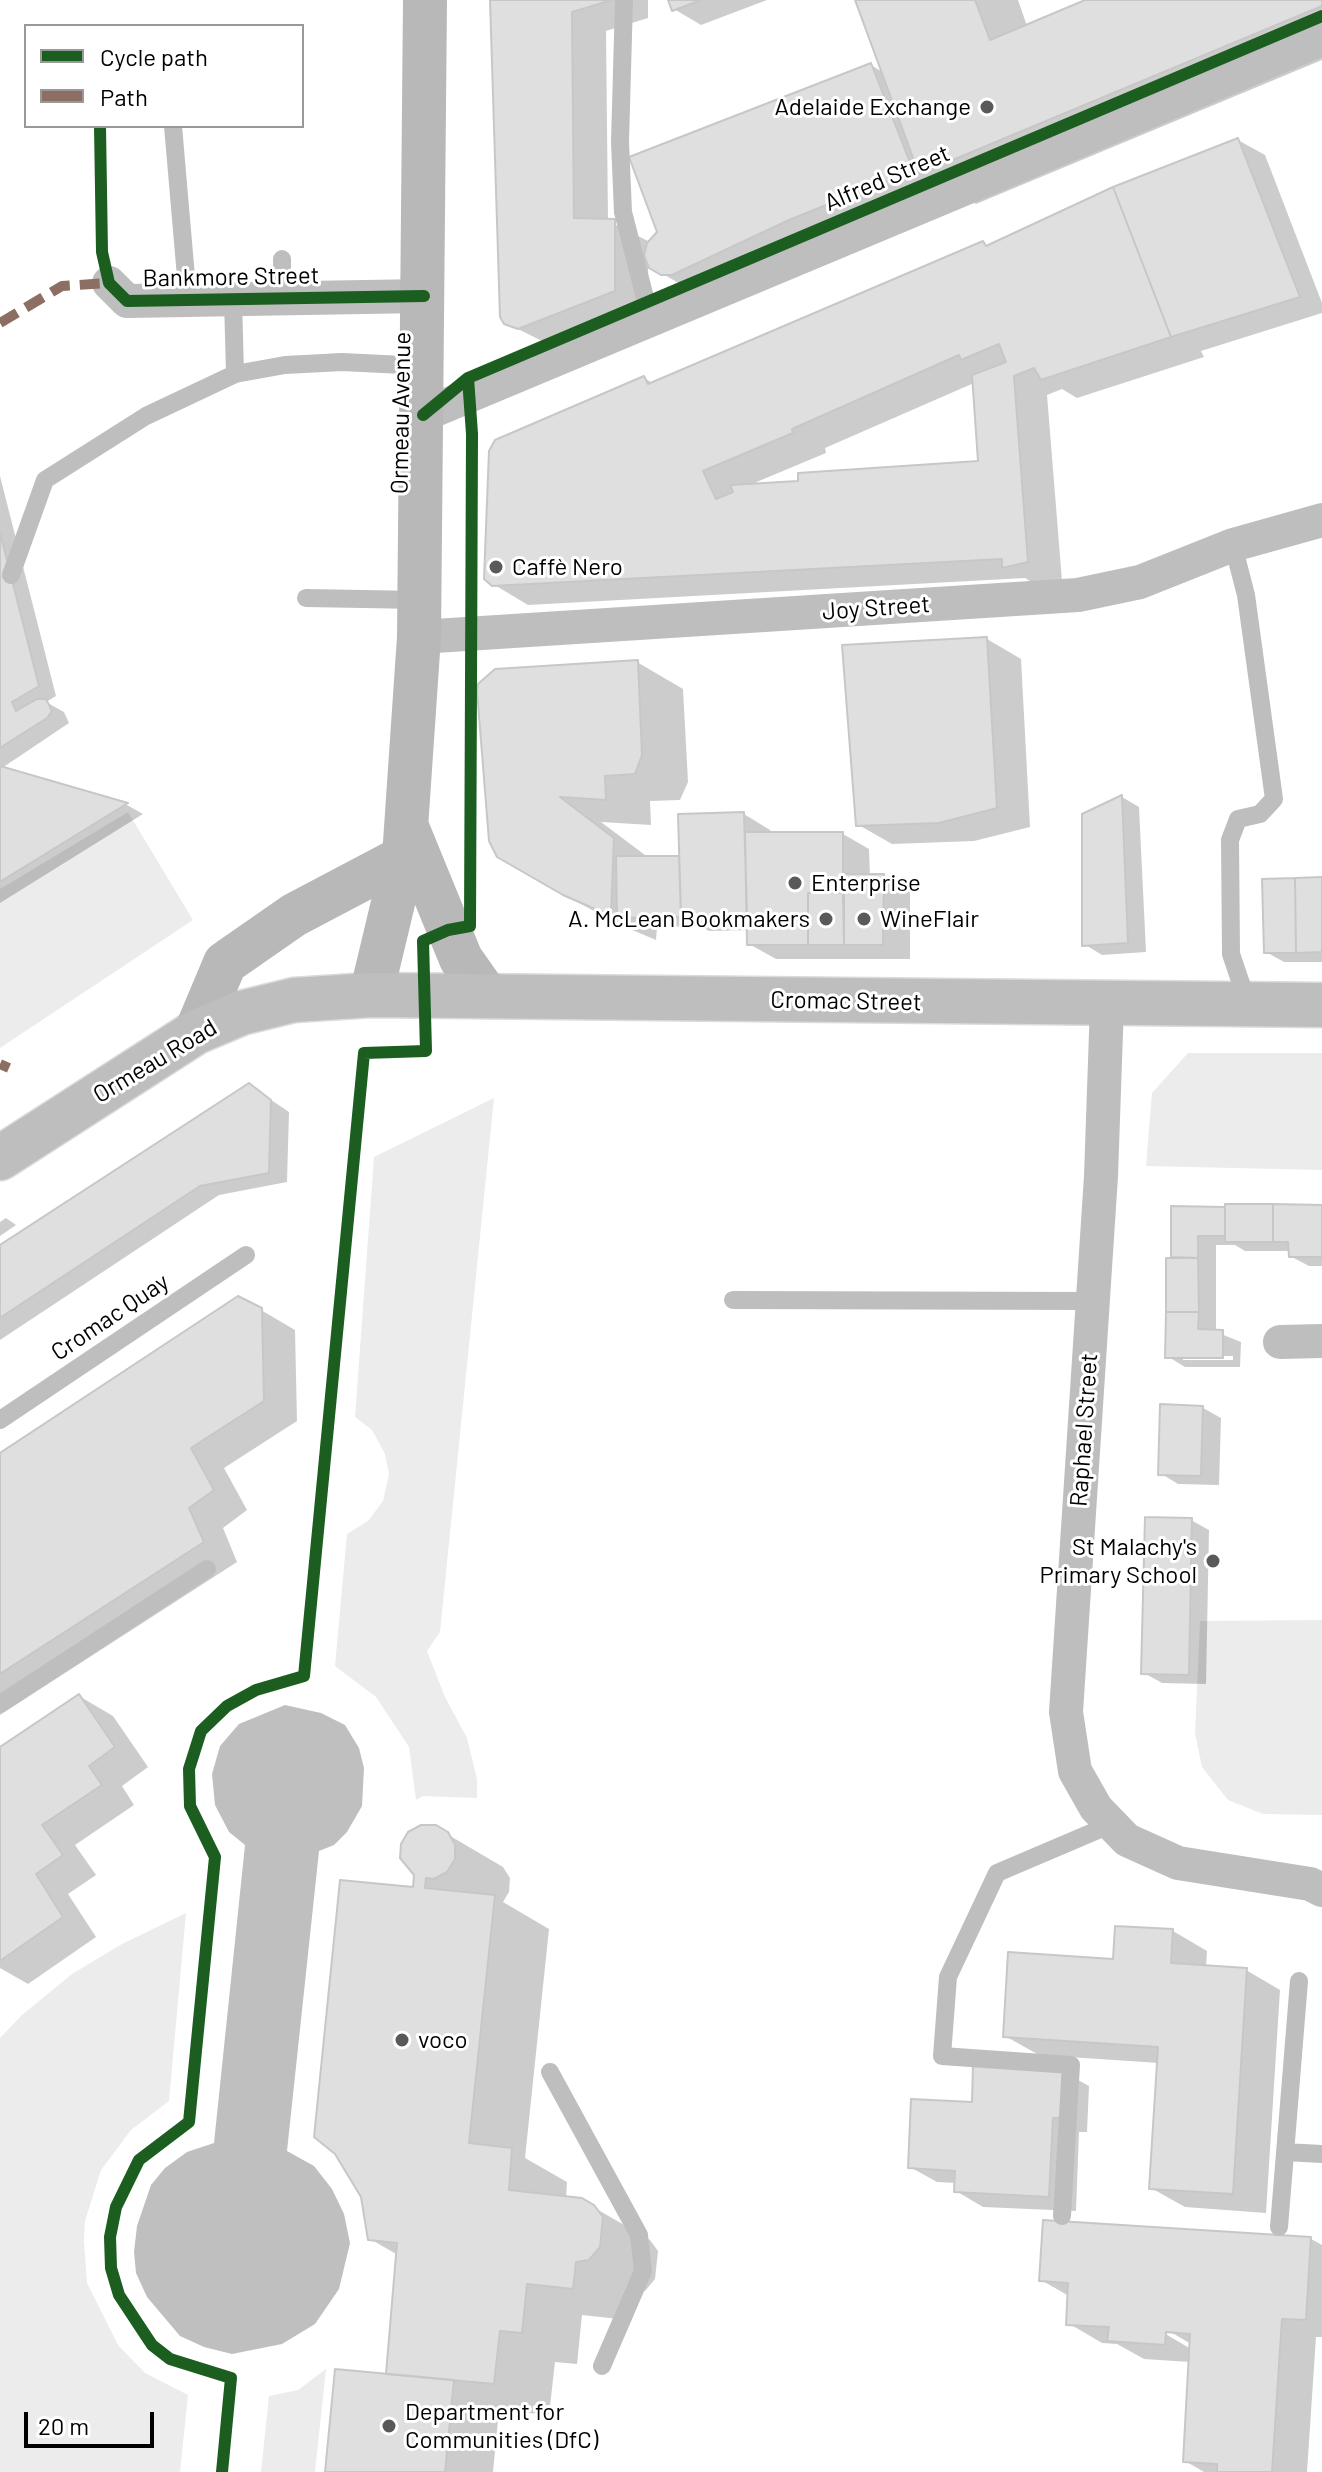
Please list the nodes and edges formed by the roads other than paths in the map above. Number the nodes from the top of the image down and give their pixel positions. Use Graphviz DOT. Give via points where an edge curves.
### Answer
graph roads {
  1 [pos="425,0"];
  2 [pos="624,0"];
  3 [pos="1322,39"];
  4 [pos="173,128"];
  5 [pos="282,259"];
  6 [pos="109,283"];
  7 [pos="424,296"];
  8 [pos="282,298"];
  9 [pos="233,299"];
  10 [pos="188,300"];
  11 [pos="651,321"];
  12 [pos="424,366"];
  13 [pos="235,374"];
  14 [pos="423,415"];
  15 [pos="1322,520"];
  16 [pos="1233,545"];
  17 [pos="11,575"];
  18 [pos="306,598"];
  19 [pos="419,618"];
  20 [pos="406,842"];
  21 [pos="371,995"];
  22 [pos="487,996"];
  23 [pos="1107,1004"];
  24 [pos="1248,1004"];
  25 [pos="1322,1005"];
  26 [pos="196,1032"];
  27 [pos="0,1158"];
  28 [pos="246,1255"];
  29 [pos="733,1300"];
  30 [pos="1093,1301"];
  31 [pos="1322,1341"];
  32 [pos="1280,1342"];
  33 [pos="0,1420"];
  34 [pos="207,1569"];
  35 [pos="0,1704"];
  36 [pos="1112,1824"];
  37 [pos="1316,1887"];
  38 [pos="1299,1981"];
  39 [pos="550,2072"];
  40 [pos="1285,2152"];
  41 [pos="1322,2154"];
  42 [pos="1062,2216"];
  43 [pos="1279,2227"];
  44 [pos="602,2366"];
  1 -- 7 [label="street, Ormeau Avenue"];
  2 -- 11 [label="lane" via="623,212"];
  3 -- 11 [label="street, Alfred Street"];
  4 -- 10 [label="lane"];
  5 -- 8 [label="lane"];
  6 -- 10 [label="street, Bankmore Street" via="127,301"];
  7 -- 8 [label="street, Bankmore Street"];
  7 -- 12 [label="street, Ormeau Avenue"];
  8 -- 9 [label="street, Bankmore Street"];
  9 -- 10 [label="street, Bankmore Street"];
  9 -- 13 [label="lane"];
  11 -- 14 [label="street, Alfred Street"];
  12 -- 13 [label="lane" via="327,363"];
  12 -- 14 [label="street, Ormeau Avenue"];
  13 -- 17 [label="lane" via="146,416 45,480"];
  14 -- 19 [label="street, Ormeau Avenue"];
  15 -- 16 [label="street, Joy Street"];
  16 -- 19 [label="street, Joy Street" via="1140,582 1078,595"];
  16 -- 24 [label="lane" via="1246,595 1274,799 1260,814 1238,819 1230,840 1231,954"];
  18 -- 19 [label="lane"];
  19 -- 20 [label="street, Ormeau Avenue"];
  20 -- 21 [label="street, Ormeau Avenue"];
  20 -- 22 [label="street" via="461,959"];
  20 -- 26 [label="street" via="225,963"];
  21 -- 22 [label="main road, Cromac Street"];
  21 -- 26 [label="main road, Ormeau Road" via="270,1004"];
  22 -- 23 [label="main road, Cromac Street"];
  23 -- 24 [label="main road, Cromac Street"];
  23 -- 30 [label="street, Raphael Street"];
  24 -- 25 [label="main road, Cromac Street"];
  26 -- 27 [label="main road, Ormeau Road"];
  28 -- 33 [label="lane, Cromac Quay"];
  29 -- 30 [label="lane"];
  30 -- 36 [label="street, Raphael Street" via="1066,1712 1075,1771"];
  31 -- 32 [label="street"];
  34 -- 35 [label="lane"];
  36 -- 37 [label="street, Raphael Street" via="1127,1840 1178,1863"];
  36 -- 42 [label="lane" via="997,1873 948,1977 942,2056 1071,2065"];
  38 -- 40 [label="lane"];
  39 -- 44 [label="lane" via="639,2235 643,2271"];
  40 -- 41 [label="lane"];
  40 -- 43 [label="lane"];
}
